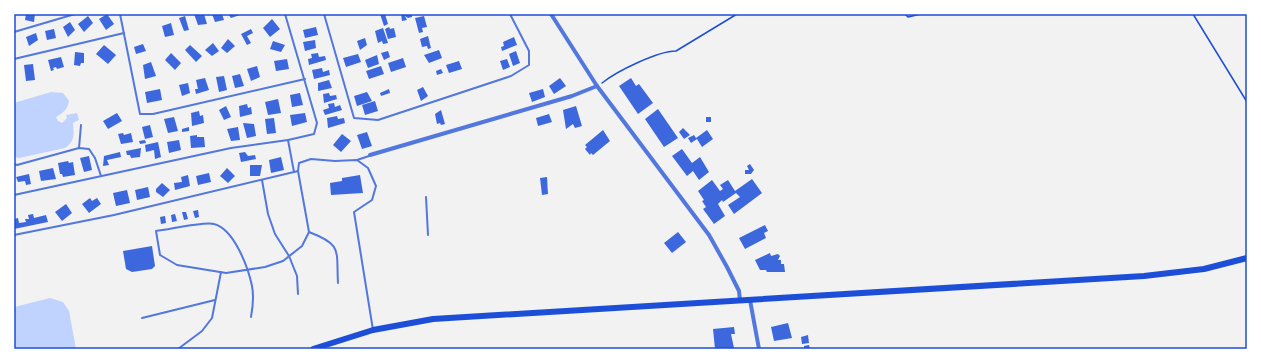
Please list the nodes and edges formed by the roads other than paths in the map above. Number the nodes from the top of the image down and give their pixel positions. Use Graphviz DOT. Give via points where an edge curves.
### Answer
graph roads {
  1 [pos="75,14"];
  2 [pos="120,14"];
  3 [pos="285,14"];
  4 [pos="324,14"];
  5 [pos="510,14"];
  6 [pos="551,14"];
  7 [pos="14,32"];
  8 [pos="124,33"];
  9 [pos="14,59"];
  10 [pos="305,79"];
  11 [pos="597,86"];
  12 [pos="81,125"];
  13 [pos="288,140"];
  14 [pos="79,148"];
  15 [pos="370,156"];
  16 [pos="357,160"];
  17 [pos="14,164"];
  18 [pos="298,171"];
  19 [pos="294,172"];
  20 [pos="101,176"];
  21 [pos="262,180"];
  22 [pos="14,195"];
  23 [pos="426,197"];
  24 [pos="309,232"];
  25 [pos="14,235"];
  26 [pos="428,235"];
  27 [pos="289,256"];
  28 [pos="1247,258"];
  29 [pos="247,270"];
  30 [pos="221,272"];
  31 [pos="338,283"];
  32 [pos="298,294"];
  33 [pos="215,300"];
  34 [pos="750,300"];
  35 [pos="740,301"];
  36 [pos="252,317"];
  37 [pos="142,318"];
  38 [pos="373,330"];
  39 [pos="178,349"];
  40 [pos="312,349"];
  41 [pos="759,349"];
  1 -- 7 [label="lane"];
  2 -- 8 [label="lane"];
  3 -- 10 [label="lane"];
  4 -- 5 [label="lane" via="354,118 378,120 511,76 529,65 530,50"];
  6 -- 11 [label="street"];
  8 -- 9 [label="lane"];
  8 -- 10 [label="lane" via="140,114 153,114"];
  10 -- 13 [label="lane" via="317,123 314,134"];
  11 -- 15 [label="street" via="572,96"];
  11 -- 35 [label="street" via="709,235 739,291"];
  12 -- 14 [label="lane"];
  13 -- 19 [label="lane"];
  13 -- 20 [label="lane" via="231,148"];
  14 -- 17 [label="lane"];
  14 -- 20 [label="lane" via="89,149"];
  15 -- 16 [label="lane"];
  16 -- 18 [label="lane" via="335,162 311,159 299,163"];
  16 -- 38 [label="lane" via="368,168 376,186 372,200 354,212"];
  18 -- 19 [label="lane"];
  18 -- 24 [label="lane"];
  19 -- 21 [label="lane"];
  20 -- 22 [label="lane"];
  21 -- 25 [label="lane" via="114,215"];
  21 -- 27 [label="lane" via="268,214 275,234"];
  23 -- 26 [label="lane"];
  24 -- 27 [label="lane" via="302,246"];
  24 -- 31 [label="lane" via="329,239 336,247"];
  27 -- 29 [label="lane" via="266,267"];
  27 -- 32 [label="lane" via="297,276"];
  28 -- 34 [label="main road" via="1172,274"];
  29 -- 30 [label="lane"];
  29 -- 30 [label="lane" via="224,227 212,223 156,231 160,255 168,261 177,266"];
  29 -- 36 [label="lane" via="252,287"];
  30 -- 33 [label="lane"];
  33 -- 37 [label="lane"];
  33 -- 39 [label="lane" via="212,318 202,331"];
  34 -- 35 [label="main road"];
  34 -- 41 [label="street"];
  35 -- 38 [label="main road" via="432,319"];
  38 -- 40 [label="main road"];
}
